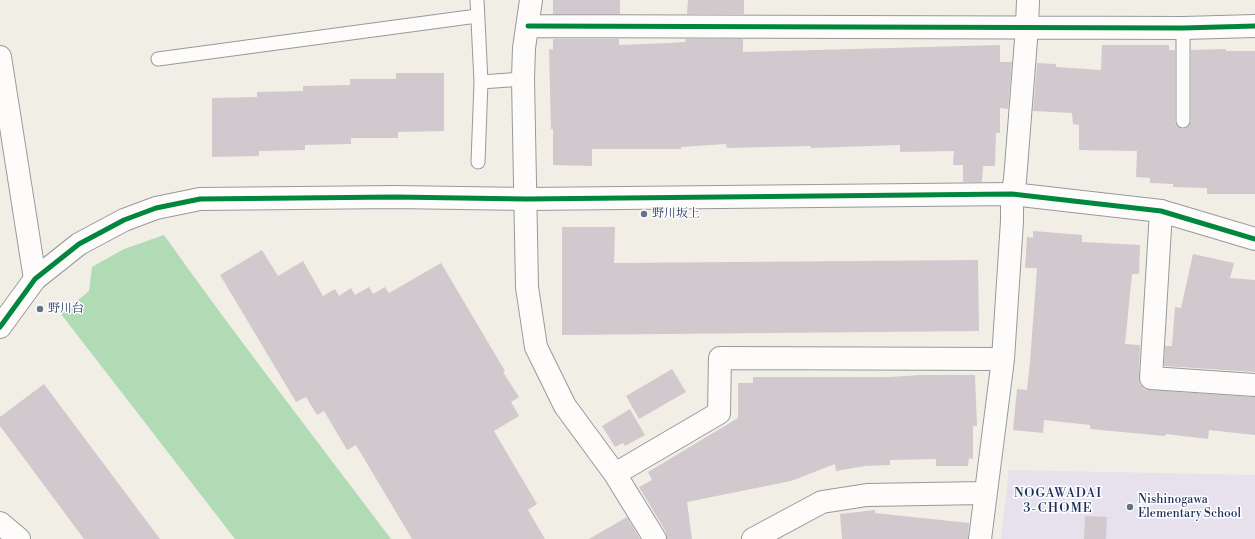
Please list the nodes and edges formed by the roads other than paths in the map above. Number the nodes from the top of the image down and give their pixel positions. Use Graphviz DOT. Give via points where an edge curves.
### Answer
graph roads {
  1 [pos="477,0"];
  2 [pos="531,0"];
  3 [pos="1028,0"];
  4 [pos="477,16"];
  5 [pos="528,26"];
  6 [pos="1255,26"];
  7 [pos="1027,27"];
  8 [pos="1184,28"];
  9 [pos="0,57"];
  10 [pos="158,59"];
  11 [pos="523,79"];
  12 [pos="481,82"];
  13 [pos="1183,121"];
  14 [pos="478,162"];
  15 [pos="1012,194"];
  16 [pos="526,199"];
  17 [pos="1161,211"];
  18 [pos="1255,238"];
  19 [pos="35,279"];
  20 [pos="0,327"];
  21 [pos="1003,359"];
  22 [pos="1255,385"];
  23 [pos="615,474"];
  24 [pos="984,493"];
  25 [pos="0,523"];
  26 [pos="19,539"];
  27 [pos="655,539"];
  28 [pos="753,539"];
  29 [pos="980,539"];
  1 -- 4 [label="lane"];
  2 -- 5 [label="street"];
  3 -- 7 [label="street"];
  4 -- 10 [label="lane"];
  4 -- 12 [label="lane"];
  5 -- 7 [label="street"];
  5 -- 11 [label="street"];
  6 -- 8 [label="street"];
  7 -- 8 [label="street"];
  7 -- 15 [label="street"];
  8 -- 13 [label="lane"];
  9 -- 19 [label="street"];
  11 -- 12 [label="lane"];
  11 -- 16 [label="street"];
  12 -- 14 [label="lane"];
  15 -- 16 [label="street"];
  15 -- 17 [label="street"];
  15 -- 21 [label="street"];
  16 -- 19 [label="street" via="200,199 156,208 124,220 79,244"];
  16 -- 23 [label="street" via="527,287 536,347 565,406"];
  17 -- 18 [label="street"];
  17 -- 22 [label="street" via="1151,378"];
  19 -- 20 [label="street"];
  21 -- 23 [label="street" via="720,358 719,413"];
  21 -- 24 [label="street"];
  23 -- 27 [label="street"];
  24 -- 28 [label="street" via="867,495 822,502"];
  24 -- 29 [label="street"];
  25 -- 26 [label="street"];
}
